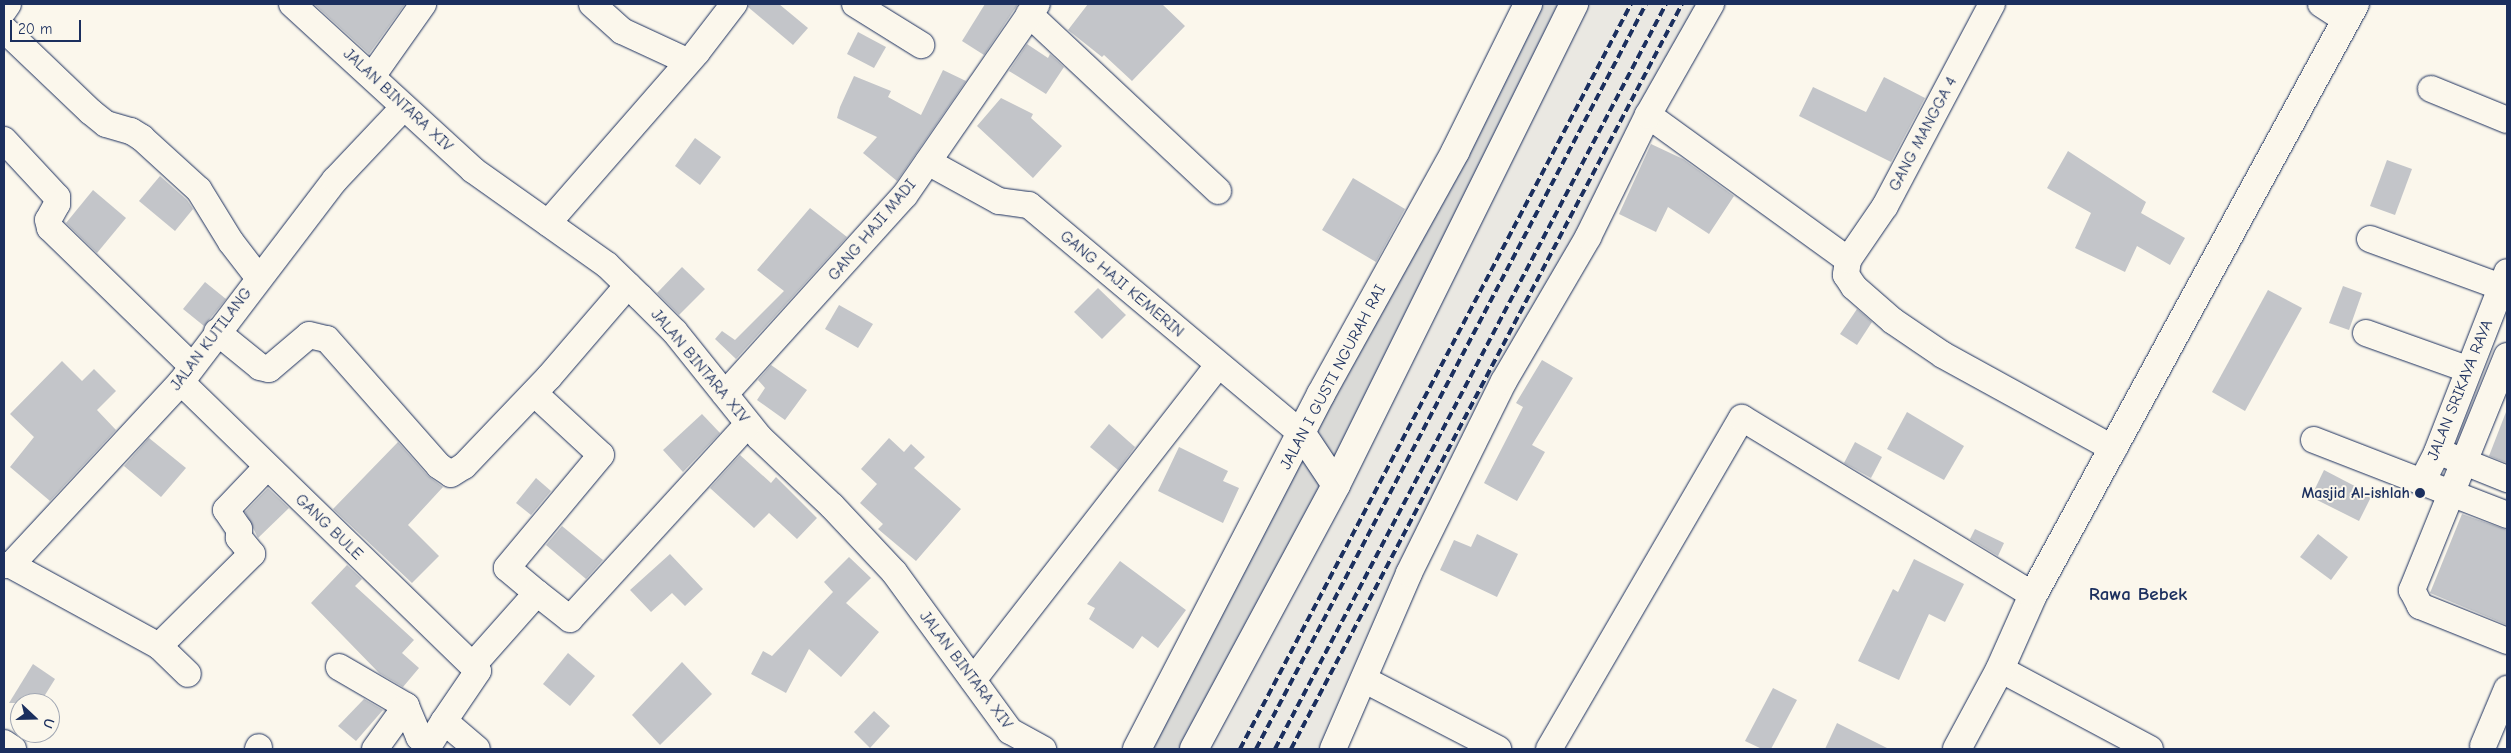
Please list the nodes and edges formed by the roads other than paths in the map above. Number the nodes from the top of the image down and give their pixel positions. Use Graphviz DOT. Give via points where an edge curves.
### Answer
graph roads {
  1 [pos="8,4"];
  2 [pos="292,4"];
  3 [pos="423,4"];
  4 [pos="592,4"];
  5 [pos="734,4"];
  6 [pos="854,4"];
  7 [pos="1528,4"];
  8 [pos="1574,4"];
  9 [pos="1711,4"];
  10 [pos="1992,4"];
  11 [pos="2321,4"];
  12 [pos="1033,9"];
  13 [pos="4,10"];
  14 [pos="2351,12"];
  15 [pos="4,29"];
  16 [pos="921,45"];
  17 [pos="687,61"];
  18 [pos="373,76"];
  19 [pos="2430,89"];
  20 [pos="404,106"];
  21 [pos="1648,116"];
  22 [pos="2507,120"];
  23 [pos="4,140"];
  24 [pos="928,162"];
  25 [pos="1218,191"];
  26 [pos="548,223"];
  27 [pos="2370,239"];
  28 [pos="1848,260"];
  29 [pos="258,276"];
  30 [pos="2504,280"];
  31 [pos="628,285"];
  32 [pos="217,332"];
  33 [pos="2366,333"];
  34 [pos="2507,356"];
  35 [pos="1218,365"];
  36 [pos="2467,369"];
  37 [pos="186,374"];
  38 [pos="534,393"];
  39 [pos="724,394"];
  40 [pos="748,424"];
  41 [pos="1302,434"];
  42 [pos="2314,440"];
  43 [pos="2114,449"];
  44 [pos="2437,452"];
  45 [pos="2464,462"];
  46 [pos="267,467"];
  47 [pos="2507,479"];
  48 [pos="2423,480"];
  49 [pos="1336,485"];
  50 [pos="2451,493"];
  51 [pos="2507,515"];
  52 [pos="7,565"];
  53 [pos="538,594"];
  54 [pos="2033,595"];
  55 [pos="2507,641"];
  56 [pos="159,646"];
  57 [pos="339,667"];
  58 [pos="476,668"];
  59 [pos="2000,669"];
  60 [pos="188,674"];
  61 [pos="973,680"];
  62 [pos="1365,680"];
  63 [pos="2507,689"];
  64 [pos="406,706"];
  65 [pos="444,721"];
  66 [pos="4,743"];
  67 [pos="2483,746"];
  68 [pos="13,749"];
  69 [pos="375,749"];
  70 [pos="477,749"];
  71 [pos="1043,749"];
  72 [pos="1137,749"];
  73 [pos="1194,749"];
  74 [pos="1333,749"];
  75 [pos="1498,749"];
  76 [pos="1550,749"];
  77 [pos="1957,749"];
  78 [pos="2150,749"];
  1 -- 13 [label="street"];
  2 -- 18 [label="street, JALAN BINTARA XIV"];
  3 -- 18 [label="street"];
  4 -- 17 [label="street" via="622,31"];
  5 -- 17 [label="street"];
  6 -- 16 [label="street"];
  7 -- 41 [label="main road, JALAN I GUSTI NGURAH RAI" via="1455,152"];
  8 -- 49 [label="main road"];
  9 -- 21 [label="street"];
  10 -- 28 [label="street, GANG MANGGA 4" via="1885,206"];
  11 -- 14 [label="street"];
  12 -- 24 [label="street, GANG HAJI MADI"];
  12 -- 25 [label="street"];
  14 -- 43 [label="main road"];
  15 -- 29 [label="street" via="106,124 131,131 142,138 199,190 231,242"];
  17 -- 26 [label="street"];
  18 -- 20 [label="street, JALAN BINTARA XIV"];
  19 -- 22 [label="street"];
  20 -- 26 [label="street, JALAN BINTARA XIV" via="473,170"];
  20 -- 29 [label="street, JALAN KUTILANG" via="334,180"];
  21 -- 28 [label="street"];
  21 -- 62 [label="street" via="1588,237 1504,381 1409,573"];
  23 -- 37 [label="street, GANG BULE" via="57,198 56,208 48,220 50,228"];
  24 -- 35 [label="street, GANG HAJI KEMERIN" via="999,201 1028,204"];
  24 -- 39 [label="street, GANG HAJI MADI" via="905,195"];
  26 -- 31 [label="street, JALAN BINTARA XIV"];
  27 -- 30 [label="street"];
  28 -- 43 [label="street" via="1846,275 1854,286 1893,321 1943,355"];
  29 -- 32 [label="street, JALAN KUTILANG"];
  30 -- 36 [label="street, JALAN SRIKAYA RAYA"];
  31 -- 38 [label="street"];
  31 -- 39 [label="street, JALAN BINTARA XIV" via="675,332"];
  32 -- 37 [label="street, JALAN KUTILANG"];
  32 -- 38 [label="street" via="260,367 269,369 309,335 327,339 439,466 451,474 464,466"];
  33 -- 36 [label="street"];
  34 -- 45 [label="street, JALAN SRIKAYA RAYA"];
  35 -- 41 [label="street, GANG HAJI KEMERIN"];
  35 -- 61 [label="street"];
  36 -- 44 [label="street, JALAN SRIKAYA RAYA"];
  37 -- 46 [label="street, GANG BULE"];
  37 -- 52 [label="street, JALAN KUTILANG"];
  38 -- 53 [label="street" via="601,455 507,568"];
  39 -- 40 [label="street, JALAN BINTARA XIV"];
  40 -- 53 [label="street" via="570,619"];
  40 -- 61 [label="street, JALAN BINTARA XIV" via="883,559"];
  41 -- 49 [label="main road"];
  41 -- 72 [label="main road, JALAN I GUSTI NGURAH RAI"];
  42 -- 48 [label="street"];
  43 -- 54 [label="main road"];
  44 -- 45 [label="street"];
  44 -- 48 [label="street, JALAN SRIKAYA RAYA"];
  45 -- 47 [label="street"];
  45 -- 50 [label="street, JALAN SRIKAYA RAYA"];
  46 -- 56 [label="street" via="226,510 240,530 239,538 252,554"];
  46 -- 58 [label="street, GANG BULE"];
  48 -- 50 [label="street"];
  49 -- 73 [label="main road"];
  50 -- 51 [label="street"];
  50 -- 55 [label="street, JALAN SRIKAYA RAYA" via="2412,590 2414,599 2420,606"];
  52 -- 56 [label="street"];
  53 -- 58 [label="street"];
  54 -- 59 [label="main road"];
  54 -- 76 [label="street" via="1742,418"];
  56 -- 60 [label="street"];
  57 -- 64 [label="street"];
  58 -- 65 [label="street"];
  59 -- 77 [label="main road"];
  59 -- 78 [label="street"];
  61 -- 71 [label="street, JALAN BINTARA XIV" via="1010,731"];
  62 -- 74 [label="street"];
  62 -- 75 [label="street"];
  63 -- 67 [label="street"];
  64 -- 65 [label="street" via="419,737 429,745"];
  64 -- 69 [label="street"];
  65 -- 70 [label="street"];
  66 -- 68 [label="street"];
}
